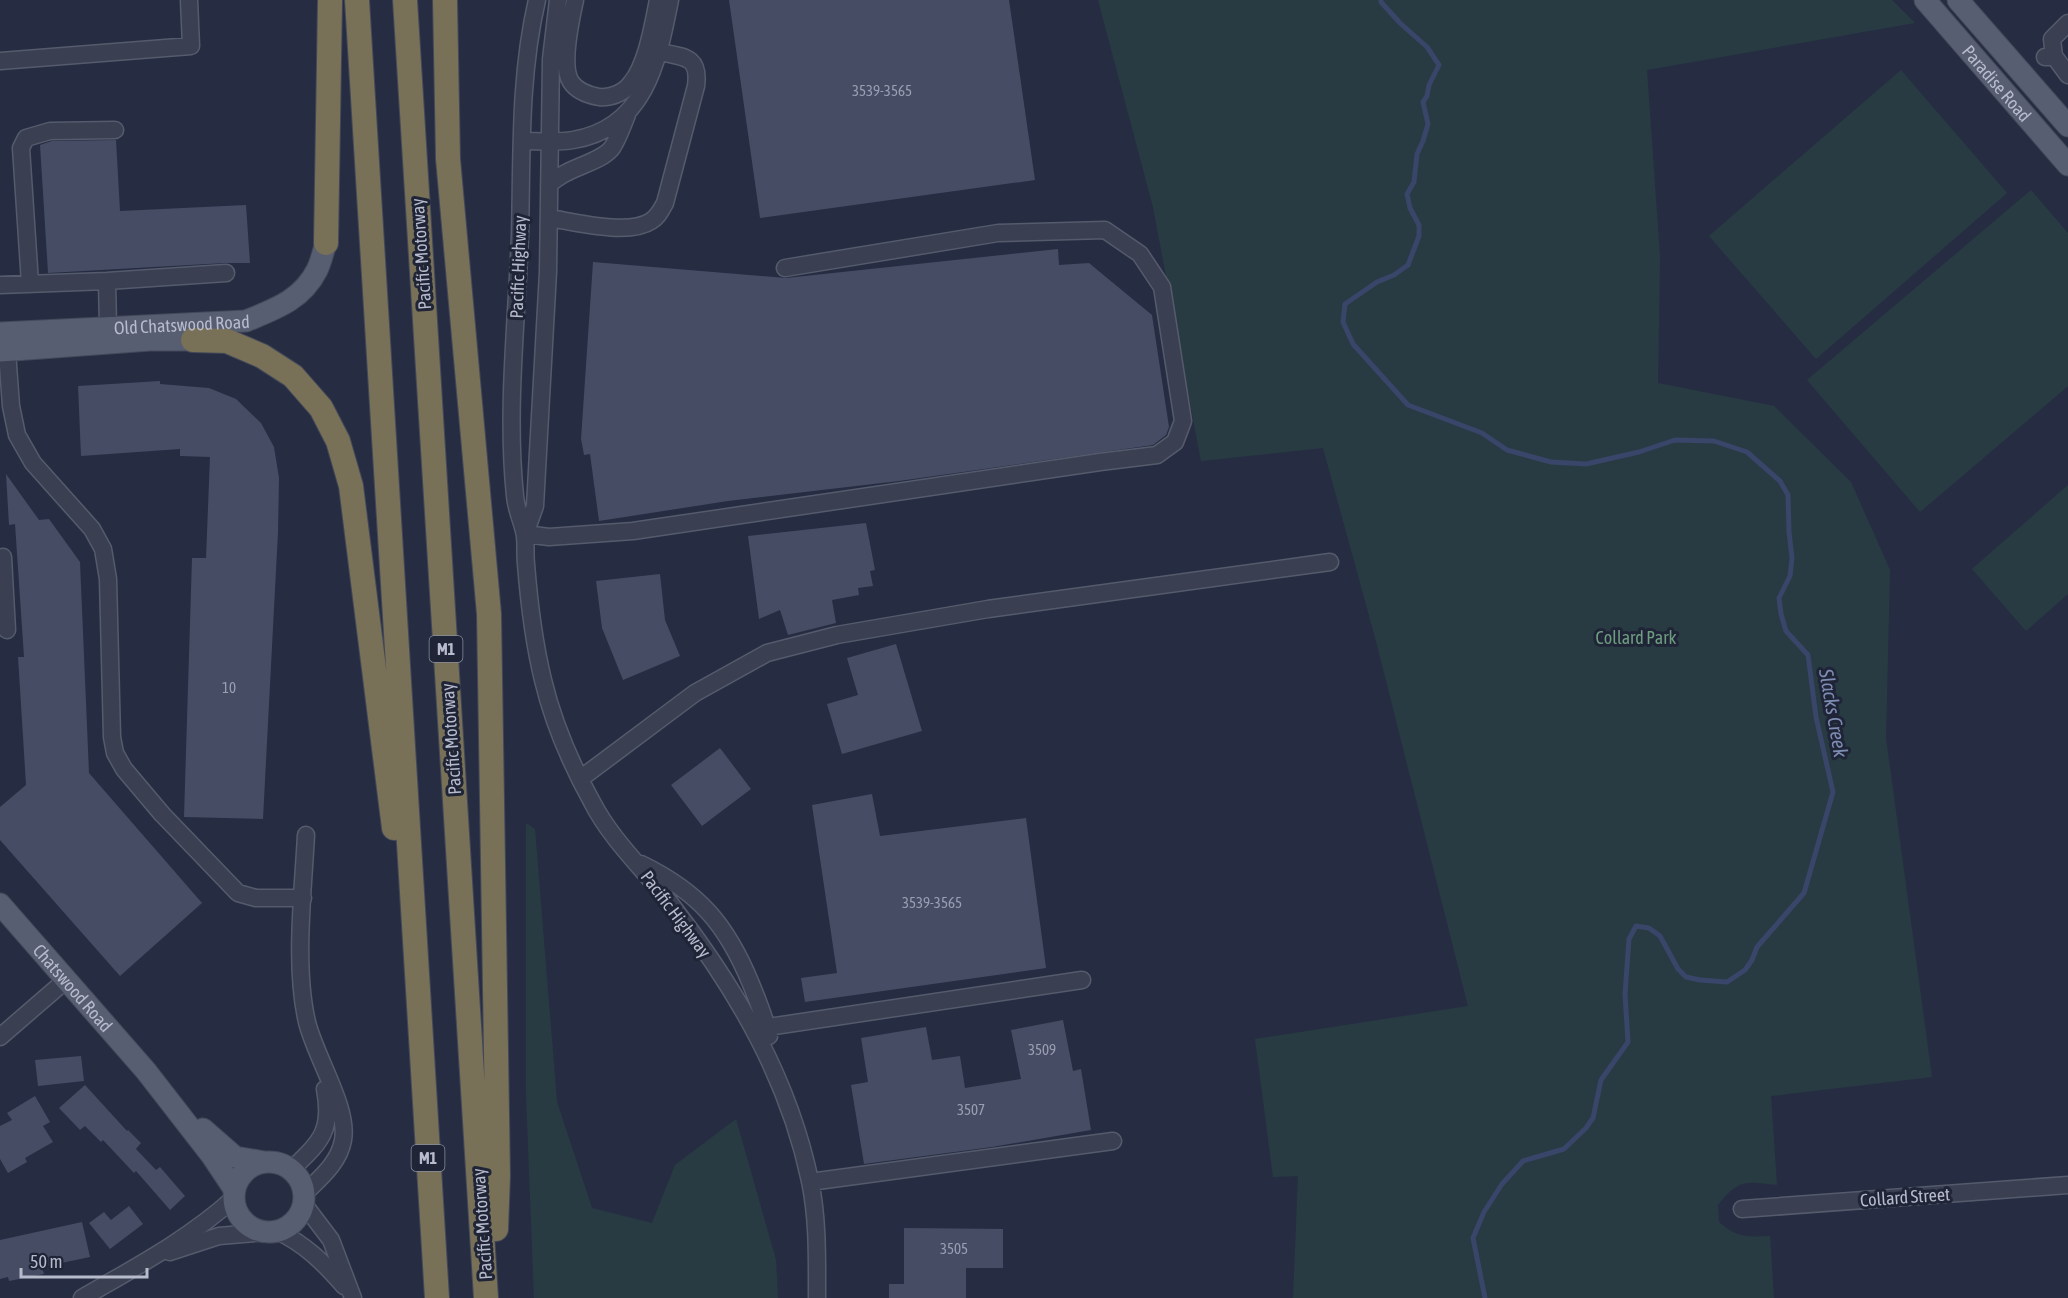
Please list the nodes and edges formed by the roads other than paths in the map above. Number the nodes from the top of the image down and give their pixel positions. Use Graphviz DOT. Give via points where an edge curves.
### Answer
graph roads {
  1 [pos="189,0"];
  2 [pos="330,0"];
  3 [pos="357,0"];
  4 [pos="405,0"];
  5 [pos="445,0"];
  6 [pos="537,0"];
  7 [pos="558,0"];
  8 [pos="575,0"];
  9 [pos="658,0"];
  10 [pos="670,0"];
  11 [pos="1925,0"];
  12 [pos="1958,0"];
  13 [pos="1974,10"];
  14 [pos="2068,23"];
  15 [pos="660,52"];
  16 [pos="0,61"];
  17 [pos="2068,75"];
  18 [pos="629,111"];
  19 [pos="2068,126"];
  20 [pos="115,130"];
  21 [pos="522,141"];
  22 [pos="549,141"];
  23 [pos="2068,165"];
  24 [pos="549,185"];
  25 [pos="549,218"];
  26 [pos="326,243"];
  27 [pos="784,268"];
  28 [pos="226,273"];
  29 [pos="107,281"];
  30 [pos="30,283"];
  31 [pos="0,285"];
  32 [pos="108,328"];
  33 [pos="193,340"];
  34 [pos="2,345"];
  35 [pos="525,534"];
  36 [pos="3,557"];
  37 [pos="1330,562"];
  38 [pos="3,594"];
  39 [pos="7,630"];
  40 [pos="580,779"];
  41 [pos="306,835"];
  42 [pos="635,861"];
  43 [pos="303,898"];
  44 [pos="0,904"];
  45 [pos="66,980"];
  46 [pos="1082,980"];
  47 [pos="420,1018"];
  48 [pos="761,1028"];
  49 [pos="0,1037"];
  50 [pos="318,1054"];
  51 [pos="146,1071"];
  52 [pos="1113,1141"];
  53 [pos="264,1162"];
  54 [pos="291,1170"];
  55 [pos="810,1182"];
  56 [pos="2068,1185"];
  57 [pos="234,1194"];
  58 [pos="304,1199"];
  59 [pos="1742,1209"];
  60 [pos="272,1231"];
  61 [pos="152,1258"];
  62 [pos="353,1297"];
  63 [pos="82,1298"];
  64 [pos="437,1298"];
  65 [pos="486,1298"];
  66 [pos="494,1298"];
  67 [pos="817,1298"];
  1 -- 16 [label="street" via="191,46"];
  2 -- 26 [label="highway"];
  3 -- 47 [label="highway, M1"];
  4 -- 65 [label="highway, Pacific Motorway / M1"];
  5 -- 66 [label="highway" via="448,159 489,614 498,1176"];
  6 -- 21 [label="street, Pacific Highway" via="523,95"];
  7 -- 22 [label="street, Pacific Highway" via="551,59"];
  8 -- 9 [label="street" via="566,66 571,82 583,93 605,97 624,91 640,69"];
  10 -- 15 [label="street"];
  11 -- 23 [label="main road, Paradise Road"];
  12 -- 13 [label="main road, Paradise Road"];
  13 -- 19 [label="main road, Paradise Road"];
  14 -- 17 [label="street" via="2052,39 2049,57"];
  15 -- 18 [label="street" via="646,86"];
  15 -- 25 [label="street" via="687,58 698,73 659,215 630,229"];
  18 -- 22 [label="street" via="586,137"];
  18 -- 24 [label="street" via="611,150 562,173"];
  20 -- 30 [label="street" via="50,131 26,138 21,148"];
  21 -- 22 [label="street"];
  21 -- 35 [label="street, Pacific Highway" via="512,404 515,500"];
  22 -- 24 [label="street, Pacific Highway"];
  24 -- 25 [label="street, Pacific Highway"];
  25 -- 35 [label="street, Pacific Highway" via="535,506"];
  26 -- 32 [label="main road, Old Chatswood Road" via="316,270 301,291 282,306 246,321"];
  27 -- 35 [label="street" via="998,233 1105,230 1140,254 1162,287 1183,421 1175,442 1158,455 633,531 549,537"];
  28 -- 29 [label="street"];
  29 -- 30 [label="street"];
  29 -- 32 [label="street"];
  30 -- 31 [label="street"];
  32 -- 34 [label="main road, Old Chatswood Road"];
  33 -- 34 [label="main road, Old Chatswood Road"];
  33 -- 47 [label="highway" via="227,340 293,376 321,408 338,441 352,496"];
  34 -- 43 [label="street" via="17,435 33,463 92,529 103,549 108,579 115,753 155,806 238,893 256,898"];
  35 -- 40 [label="street, Pacific Highway" via="543,680 556,724"];
  36 -- 38 [label="street"];
  37 -- 40 [label="street" via="988,609 837,635 767,653 695,693"];
  38 -- 39 [label="street"];
  40 -- 42 [label="street, Pacific Highway" via="611,833"];
  41 -- 43 [label="street"];
  42 -- 48 [label="street, Pacific Highway" via="674,907"];
  42 -- 48 [label="street" via="669,877 718,922 743,964 765,1019"];
  43 -- 50 [label="street" via="303,989 307,1023"];
  44 -- 45 [label="main road, Chatswood Road"];
  45 -- 49 [label="street"];
  45 -- 51 [label="main road, Chatswood Road"];
  46 -- 48 [label="street"];
  47 -- 64 [label="highway, M1"];
  48 -- 55 [label="street, Pacific Highway" via="796,1126"];
  50 -- 54 [label="street" via="328,1107 326,1130"];
  50 -- 58 [label="street" via="341,1109 343,1139 333,1164"];
  51 -- 53 [label="main road, Chatswood Road" via="235,1157"];
  51 -- 57 [label="main road, Chatswood Road" via="212,1156"];
  52 -- 55 [label="street"];
  53 -- 54 [label="main road"];
  53 -- 57 [label="main road" via="245,1171"];
  54 -- 58 [label="main road" via="297,1176"];
  55 -- 67 [label="street, Pacific Highway" via="816,1219"];
  56 -- 59 [label="street, Collard Street"];
  57 -- 60 [label="main road" via="236,1208 247,1224"];
  57 -- 61 [label="street" via="217,1214"];
  58 -- 60 [label="main road" via="294,1221"];
  58 -- 62 [label="street" via="331,1240"];
  60 -- 61 [label="street" via="219,1236"];
  60 -- 62 [label="street" via="297,1240 324,1263"];
  61 -- 63 [label="street"];
}
